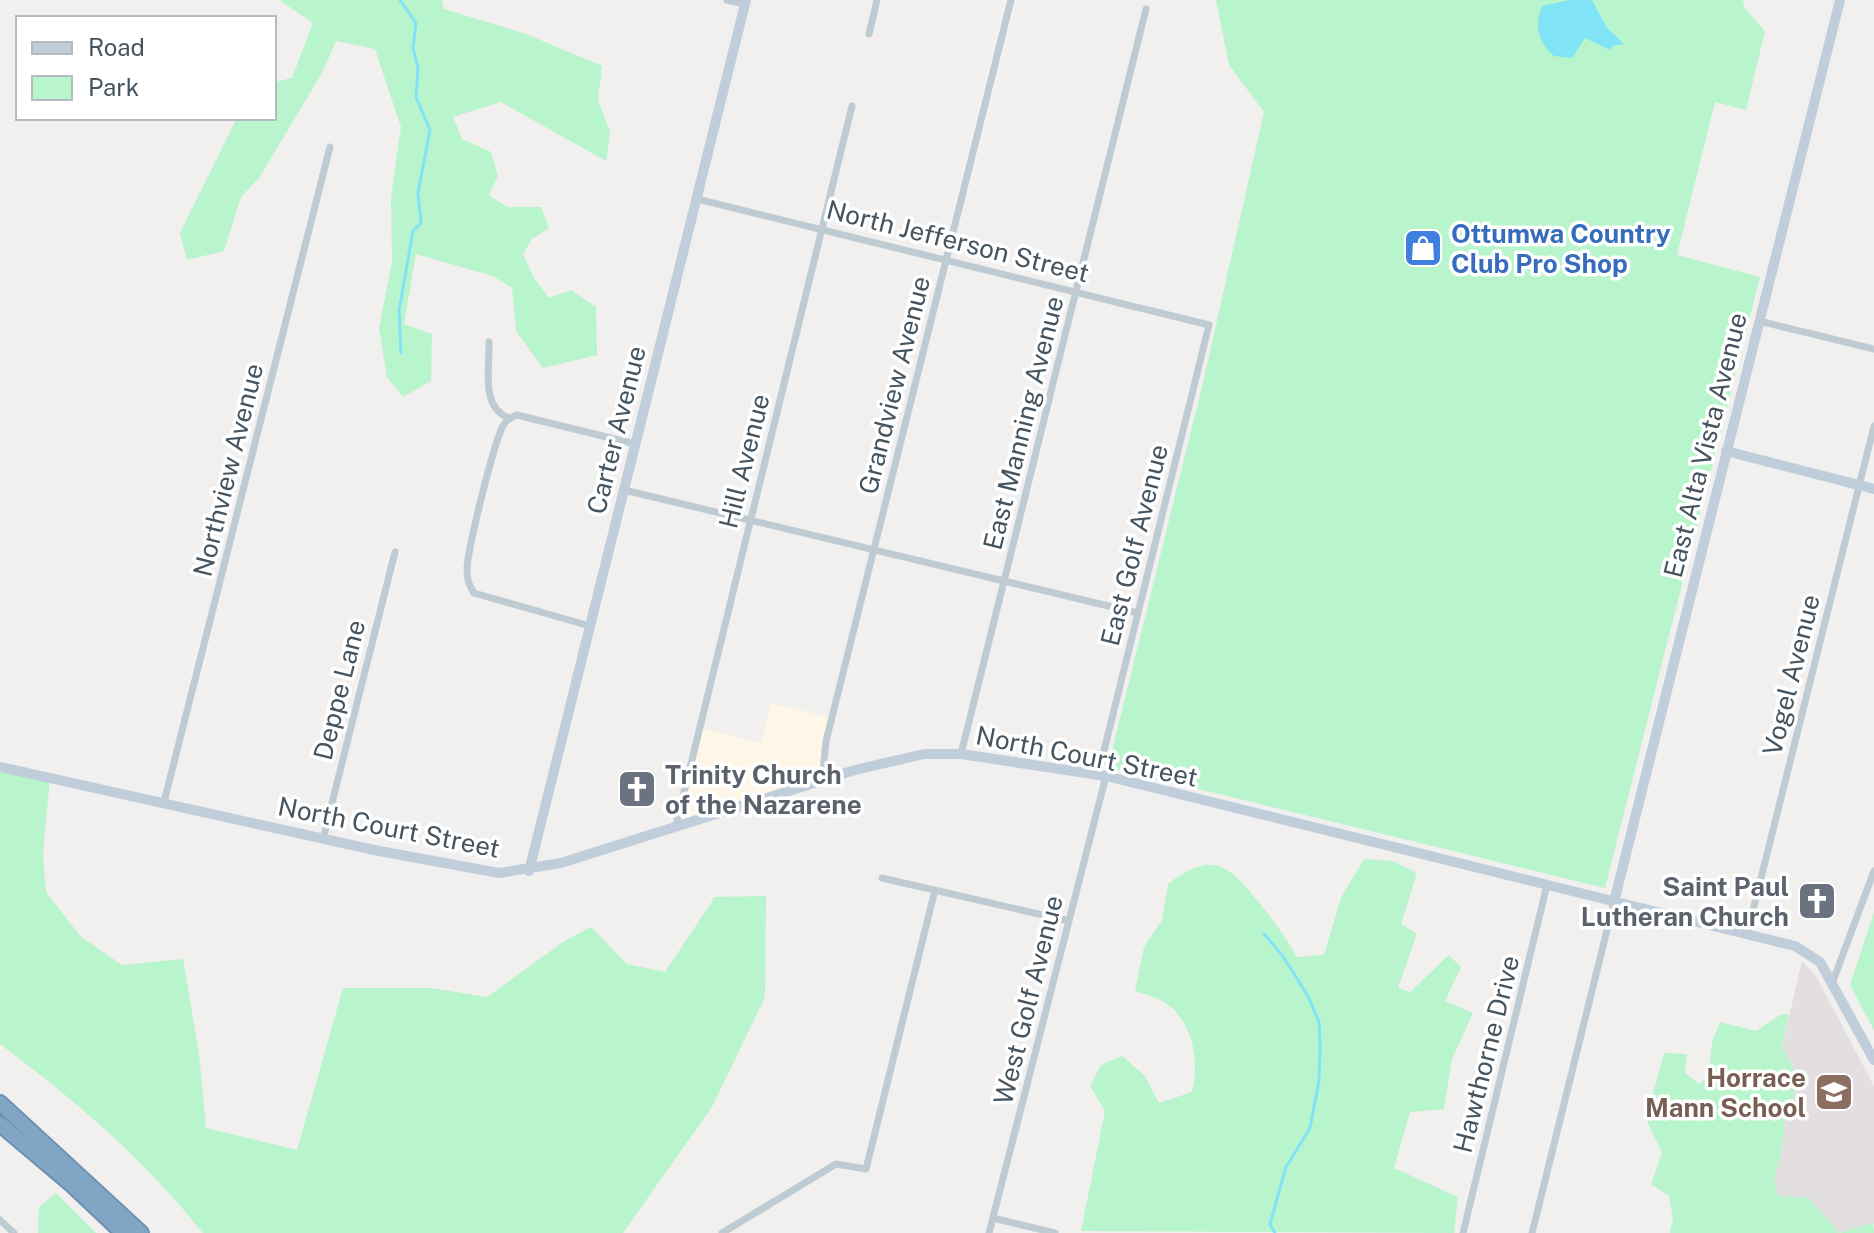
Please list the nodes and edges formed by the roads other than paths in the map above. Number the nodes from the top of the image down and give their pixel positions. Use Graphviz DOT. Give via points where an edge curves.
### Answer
graph roads {
  1 [pos="727,0"];
  2 [pos="877,0"];
  3 [pos="1011,0"];
  4 [pos="1840,0"];
  5 [pos="746,2"];
  6 [pos="1146,9"];
  7 [pos="869,34"];
  8 [pos="852,106"];
  9 [pos="330,147"];
  10 [pos="697,199"];
  11 [pos="821,229"];
  12 [pos="946,260"];
  13 [pos="1076,292"];
  14 [pos="1759,321"];
  15 [pos="1209,325"];
  16 [pos="489,342"];
  17 [pos="1874,349"];
  18 [pos="509,418"];
  19 [pos="1874,426"];
  20 [pos="635,444"];
  21 [pos="1726,451"];
  22 [pos="1859,485"];
  23 [pos="1874,489"];
  24 [pos="624,490"];
  25 [pos="750,520"];
  26 [pos="874,550"];
  27 [pos="395,552"];
  28 [pos="1004,581"];
  29 [pos="1138,613"];
  30 [pos="590,626"];
  31 [pos="961,754"];
  32 [pos="0,767"];
  33 [pos="1102,776"];
  34 [pos="822,782"];
  35 [pos="164,802"];
  36 [pos="676,825"];
  37 [pos="323,839"];
  38 [pos="529,871"];
  39 [pos="1874,871"];
  40 [pos="882,878"];
  41 [pos="1547,885"];
  42 [pos="935,890"];
  43 [pos="1614,902"];
  44 [pos="1069,921"];
  45 [pos="1747,934"];
  46 [pos="1833,981"];
  47 [pos="1874,1060"];
  48 [pos="0,1103"];
  49 [pos="0,1124"];
  50 [pos="993,1218"];
  51 [pos="0,1220"];
  52 [pos="14,1233"];
  53 [pos="123,1233"];
  54 [pos="141,1233"];
  55 [pos="722,1233"];
  56 [pos="989,1233"];
  57 [pos="1055,1233"];
  58 [pos="1463,1233"];
  59 [pos="1532,1233"];
  1 -- 5 [label="street"];
  2 -- 7 [label="street"];
  3 -- 12 [label="street, Grandview Avenue"];
  4 -- 14 [label="main road, East Alta Vista Avenue"];
  5 -- 10 [label="main road, Carter Avenue"];
  6 -- 13 [label="street, East Manning Avenue"];
  8 -- 11 [label="street, Hill Avenue"];
  9 -- 35 [label="street, Northview Avenue"];
  10 -- 11 [label="street, North Jefferson Street"];
  10 -- 20 [label="main road, Carter Avenue"];
  11 -- 12 [label="street, North Jefferson Street"];
  11 -- 25 [label="street, Hill Avenue"];
  12 -- 13 [label="street, North Jefferson Street"];
  12 -- 26 [label="street, Grandview Avenue"];
  13 -- 15 [label="street, North Jefferson Street"];
  13 -- 28 [label="street, East Manning Avenue"];
  14 -- 17 [label="street"];
  14 -- 21 [label="main road, East Alta Vista Avenue"];
  15 -- 29 [label="street, East Golf Avenue"];
  16 -- 18 [label="street" via="490,404"];
  18 -- 20 [label="street" via="517,415"];
  18 -- 30 [label="street" via="488,479 467,582 483,598"];
  19 -- 22 [label="street, Vogel Avenue"];
  20 -- 24 [label="main road, Carter Avenue"];
  21 -- 22 [label="main road"];
  21 -- 43 [label="main road, East Alta Vista Avenue"];
  22 -- 23 [label="main road"];
  22 -- 45 [label="street, Vogel Avenue"];
  24 -- 25 [label="street"];
  24 -- 30 [label="main road, Carter Avenue"];
  25 -- 26 [label="street"];
  25 -- 36 [label="street, Hill Avenue"];
  26 -- 28 [label="street"];
  26 -- 34 [label="street, Grandview Avenue" via="826,741"];
  27 -- 37 [label="street, Deppe Lane"];
  28 -- 29 [label="street"];
  28 -- 31 [label="street, East Manning Avenue"];
  29 -- 33 [label="street, East Golf Avenue"];
  30 -- 38 [label="main road, Carter Avenue"];
  31 -- 33 [label="main road, North Court Street"];
  31 -- 34 [label="main road, North Court Street" via="907,757"];
  32 -- 35 [label="main road, North Court Street"];
  33 -- 41 [label="main road, North Court Street"];
  33 -- 44 [label="street, West Golf Avenue"];
  34 -- 36 [label="main road, North Court Street"];
  35 -- 37 [label="main road, North Court Street"];
  36 -- 38 [label="main road, North Court Street"];
  37 -- 38 [label="main road, North Court Street" via="481,872"];
  39 -- 46 [label="street"];
  40 -- 42 [label="street"];
  41 -- 43 [label="main road, North Court Street"];
  41 -- 58 [label="street, Hawthorne Drive"];
  42 -- 44 [label="street"];
  42 -- 55 [label="street" via="866,1169 836,1164"];
  43 -- 45 [label="main road, North Court Street"];
  43 -- 59 [label="street"];
  44 -- 50 [label="street, West Golf Avenue"];
  45 -- 46 [label="main road, North Court Street" via="1808,953"];
  46 -- 47 [label="main road, North Court Street"];
  48 -- 54 [label="highway"];
  49 -- 53 [label="highway"];
  50 -- 56 [label="street, West Golf Avenue"];
  50 -- 57 [label="street"];
  51 -- 52 [label="street"];
}
